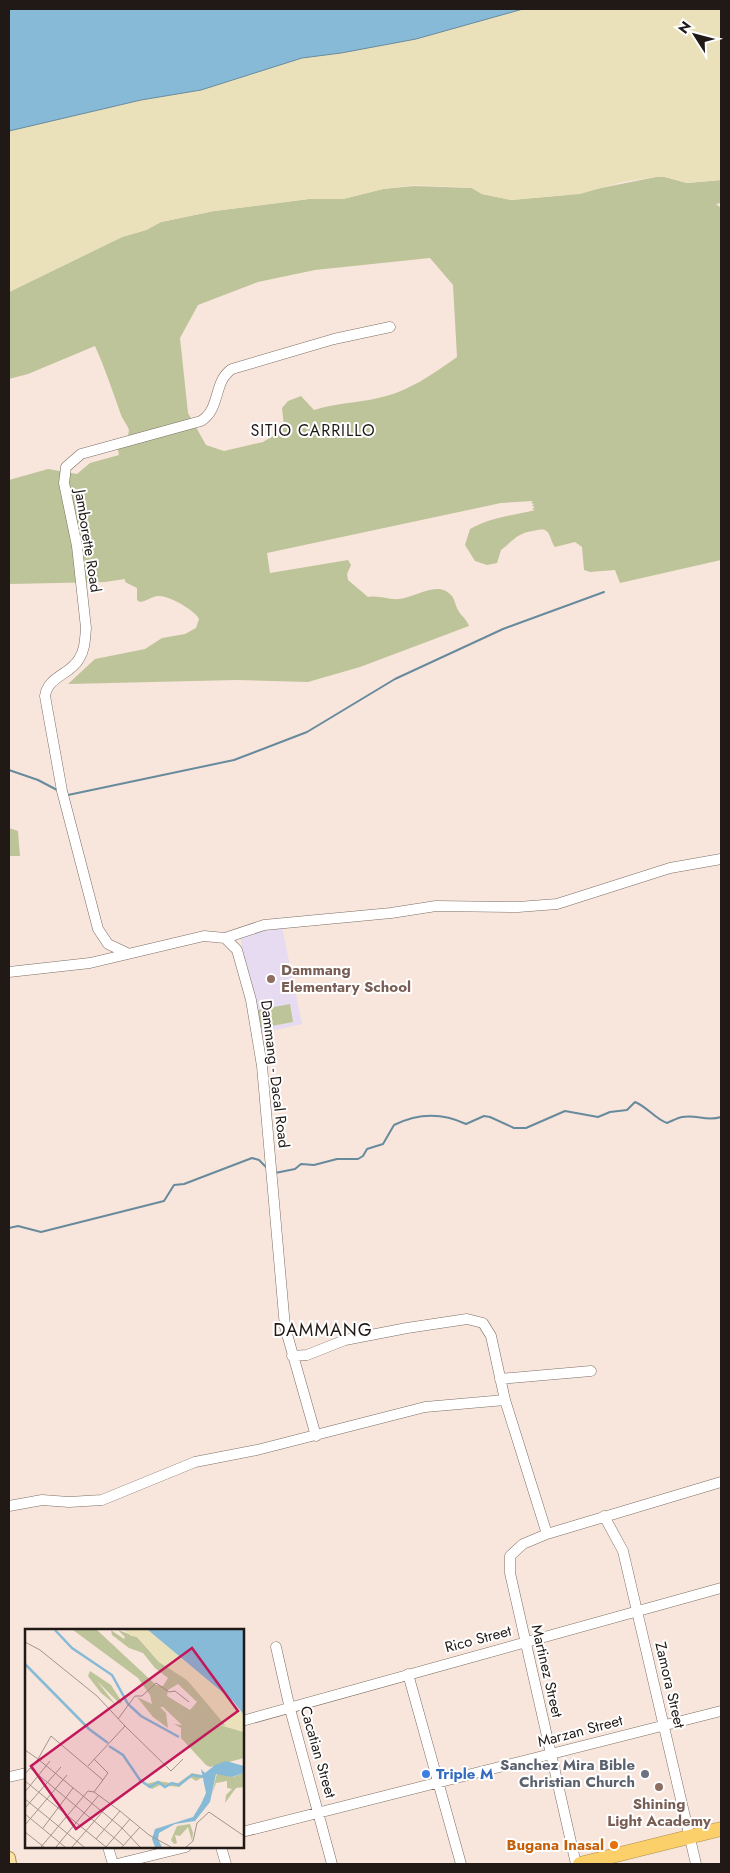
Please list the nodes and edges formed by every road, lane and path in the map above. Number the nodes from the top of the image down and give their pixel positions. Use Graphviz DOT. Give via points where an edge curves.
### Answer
graph roads {
  1 [pos="390,327"];
  2 [pos="721,859"];
  3 [pos="102,938"];
  4 [pos="225,938"];
  5 [pos="127,953"];
  6 [pos="97,961"];
  7 [pos="9,972"];
  8 [pos="292,1356"];
  9 [pos="591,1371"];
  10 [pos="500,1379"];
  11 [pos="505,1400"];
  12 [pos="316,1436"];
  13 [pos="721,1482"];
  14 [pos="9,1506"];
  15 [pos="604,1516"];
  16 [pos="547,1534"];
  17 [pos="721,1588"];
  18 [pos="637,1610"];
  19 [pos="525,1642"];
  20 [pos="276,1647"];
  21 [pos="408,1674"];
  22 [pos="290,1709"];
  23 [pos="721,1711"];
  24 [pos="244,1720"];
  25 [pos="664,1724"];
  26 [pos="551,1754"];
  27 [pos="25,1773"];
  28 [pos="9,1777"];
  29 [pos="439,1782"];
  30 [pos="320,1813"];
  31 [pos="721,1829"];
  32 [pos="244,1832"];
  33 [pos="689,1838"];
  34 [pos="108,1848"];
  35 [pos="182,1848"];
  36 [pos="221,1848"];
  37 [pos="9,1858"];
  38 [pos="10,1864"];
  39 [pos="113,1864"];
  40 [pos="117,1864"];
  41 [pos="226,1864"];
  42 [pos="332,1864"];
  43 [pos="461,1864"];
  44 [pos="576,1864"];
  45 [pos="580,1864"];
  46 [pos="696,1864"];
  1 -- 3 [label="street, Jamborette Road" via="327,341 232,369 221,379 210,414 201,421 81,454 70,462 64,474 77,546 85,642 79,661 49,684 45,696 64,796"];
  2 -- 4 [label="street" via="670,868 557,904 436,906 264,925"];
  3 -- 5 [label="street"];
  3 -- 6 [label="street" via="104,951"];
  4 -- 5 [label="street" via="204,936"];
  4 -- 8 [label="street, Dammang - Dacal Road" via="239,956 251,1000 264,1074 282,1304"];
  5 -- 6 [label="street"];
  6 -- 7 [label="street"];
  8 -- 10 [label="street" via="307,1355 360,1337 471,1319 483,1323 490,1332"];
  8 -- 12 [label="street, Dammang - Dacal Road"];
  9 -- 10 [label="street"];
  10 -- 11 [label="street"];
  11 -- 12 [label="street" via="425,1407"];
  11 -- 16 [label="street"];
  12 -- 14 [label="street" via="194,1462 102,1500 42,1500"];
  13 -- 15 [label="street, Martinez Street"];
  15 -- 16 [label="street, Martinez Street"];
  15 -- 18 [label="street, Zamora Street" via="623,1551"];
  16 -- 19 [label="street, Martinez Street" via="516,1548 508,1561"];
  17 -- 18 [label="street, Rico Street"];
  18 -- 19 [label="street, Rico Street"];
  18 -- 25 [label="street, Zamora Street"];
  19 -- 21 [label="street, Rico Street"];
  19 -- 26 [label="street, Martinez Street"];
  20 -- 22 [label="street, Cacatian Street"];
  21 -- 22 [label="street, Rico Street"];
  21 -- 29 [label="street"];
  22 -- 24 [label="street, Rico Street"];
  22 -- 30 [label="street, Cacatian Street"];
  23 -- 25 [label="street, Marzan Street"];
  25 -- 26 [label="street, Marzan Street"];
  25 -- 33 [label="street, Zamora Street"];
  26 -- 29 [label="street, Marzan Street"];
  26 -- 44 [label="street, Martinez Street"];
  27 -- 28 [label="street"];
  29 -- 30 [label="street, Marzan Street"];
  29 -- 43 [label="street"];
  30 -- 32 [label="street, Marzan Street"];
  30 -- 42 [label="street, Cacatian Street"];
  31 -- 33 [label="highway"];
  33 -- 45 [label="highway"];
  33 -- 46 [label="street, Zamora Street"];
  34 -- 39 [label="street"];
  35 -- 40 [label="street"];
  36 -- 41 [label="street"];
  37 -- 38 [label="main road"];
}
